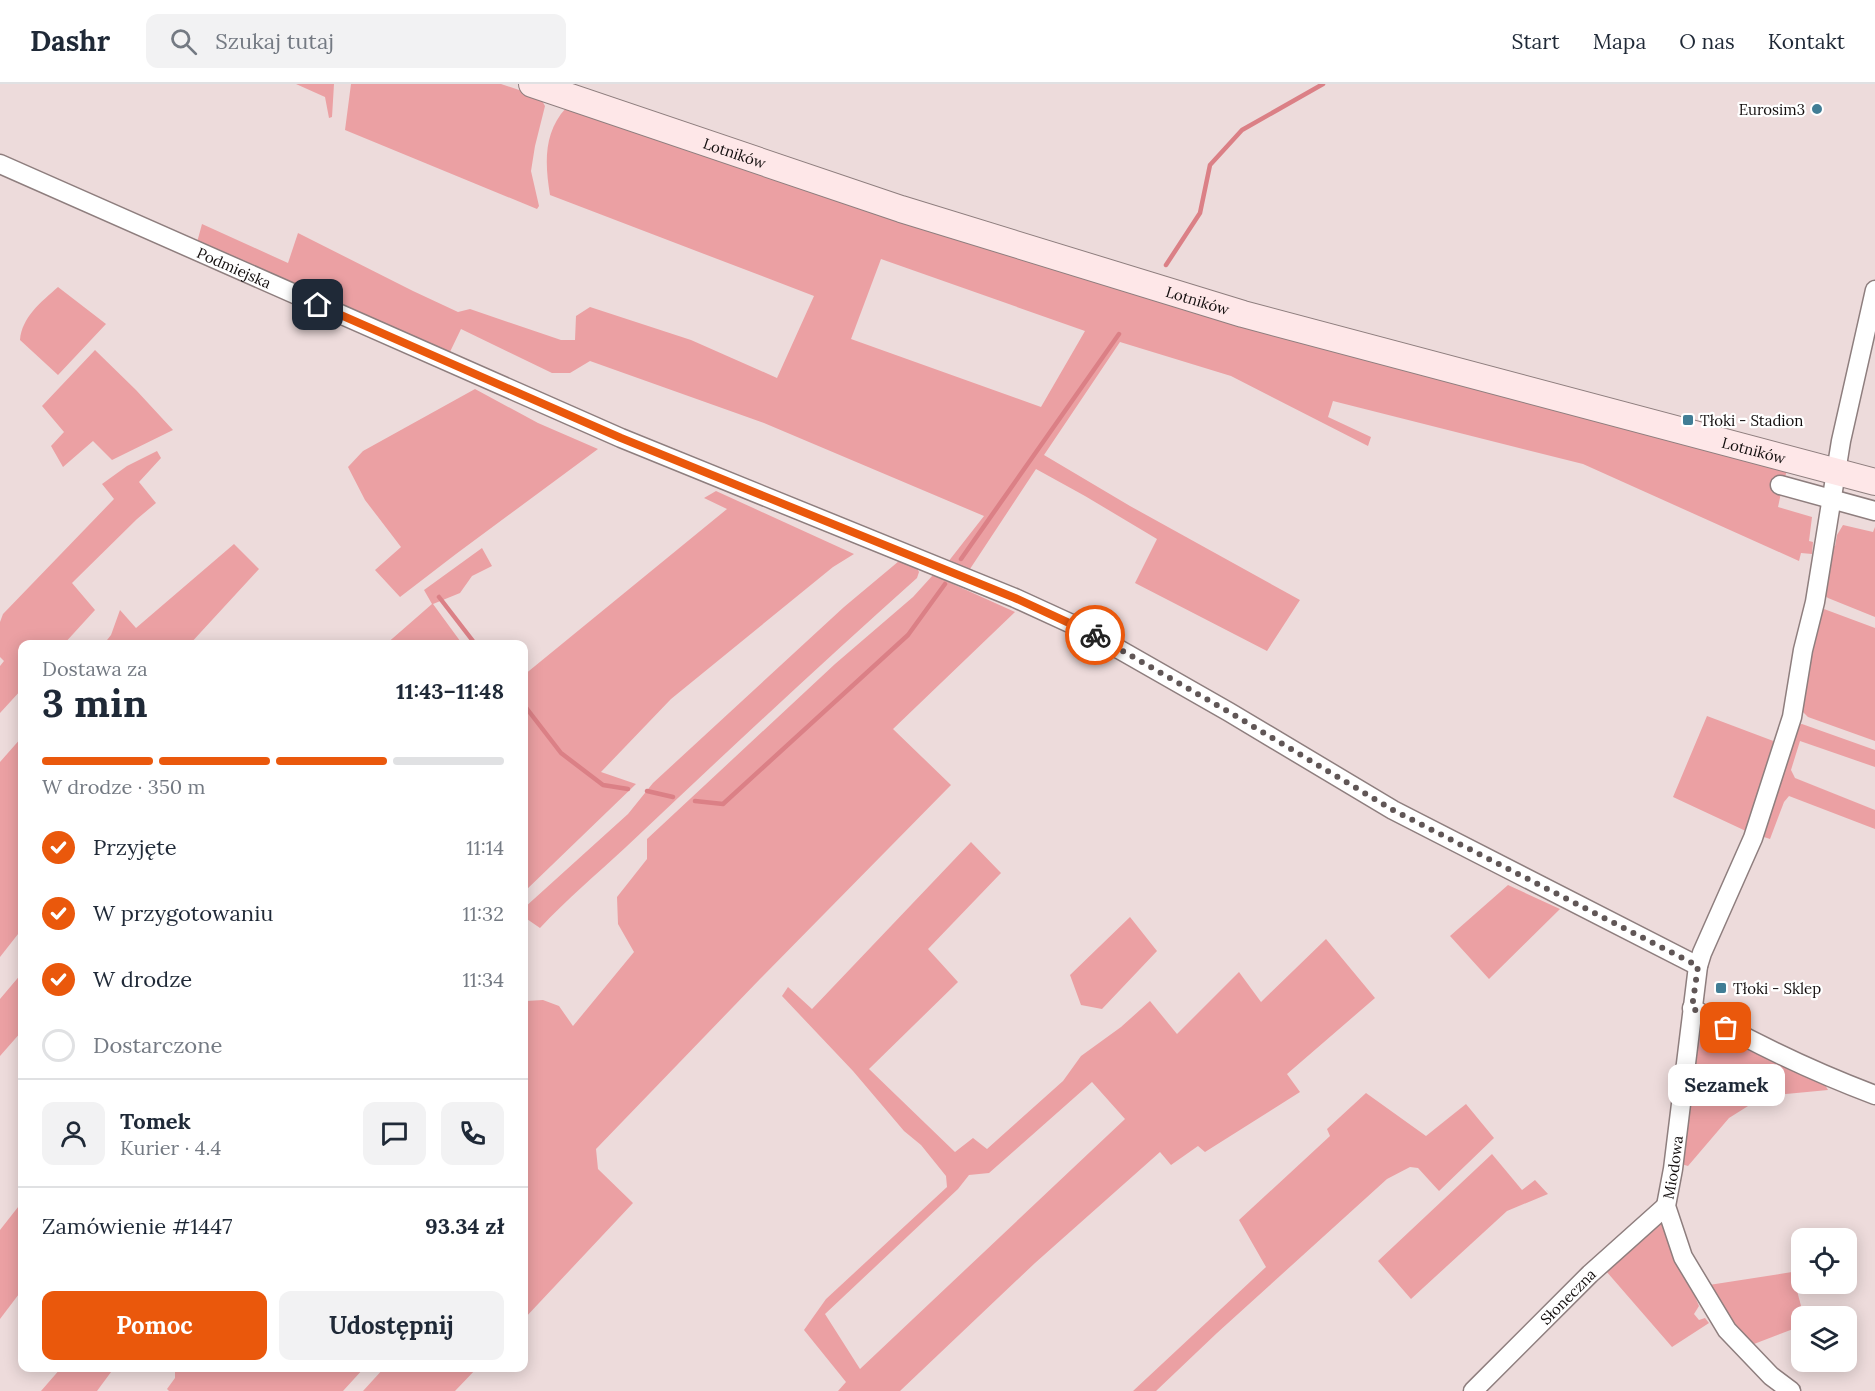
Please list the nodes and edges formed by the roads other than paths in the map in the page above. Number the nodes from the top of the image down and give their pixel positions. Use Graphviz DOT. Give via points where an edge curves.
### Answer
graph roads {
  1 [pos="532,84"];
  2 [pos="0,164"];
  3 [pos="1875,290"];
  4 [pos="1836,471"];
  5 [pos="1875,482"];
  6 [pos="1780,485"];
  7 [pos="1830,500"];
  8 [pos="1875,511"];
  9 [pos="1698,966"];
  10 [pos="1692,1008"];
  11 [pos="1875,1095"];
  12 [pos="1666,1206"];
  13 [pos="1473,1391"];
  14 [pos="1791,1391"];
  1 -- 4 [label="street, Lotników" via="901,209 1243,314"];
  2 -- 9 [label="street, Podmiejska" via="621,438 1087,631 1393,810"];
  3 -- 4 [label="street, Miodowa"];
  4 -- 5 [label="street, Lotników"];
  4 -- 7 [label="street, Miodowa"];
  6 -- 7 [label="street"];
  7 -- 8 [label="street"];
  7 -- 9 [label="street, Miodowa" via="1792,717 1753,838"];
  9 -- 10 [label="street, Miodowa"];
  10 -- 11 [label="street" via="1744,1038"];
  10 -- 12 [label="street, Miodowa"];
  12 -- 13 [label="street, Słoneczna" via="1590,1274"];
  12 -- 14 [label="street, Miodowa" via="1683,1257 1727,1330"];
}
